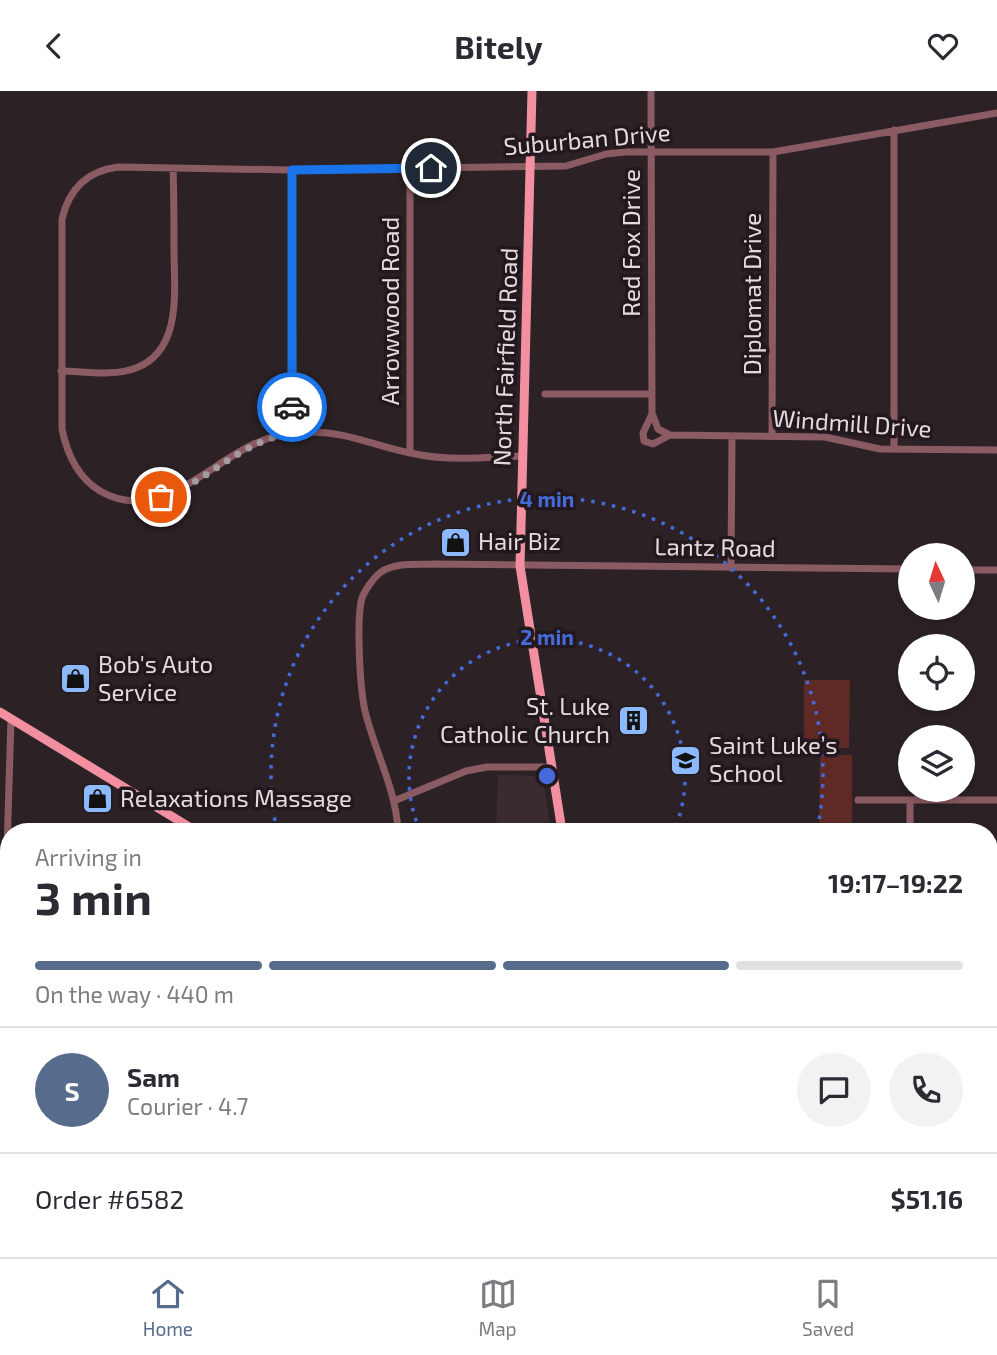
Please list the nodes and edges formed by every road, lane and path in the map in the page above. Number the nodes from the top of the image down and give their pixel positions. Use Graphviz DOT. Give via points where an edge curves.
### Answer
graph roads {
  1 [pos="532,91"];
  2 [pos="651,91"];
  3 [pos="997,113"];
  4 [pos="894,131"];
  5 [pos="652,152"];
  6 [pos="772,152"];
  7 [pos="532,167"];
  8 [pos="173,168"];
  9 [pos="410,169"];
  10 [pos="292,170"];
  11 [pos="61,371"];
  12 [pos="545,394"];
  13 [pos="652,394"];
  14 [pos="652,413"];
  15 [pos="293,433"];
  16 [pos="670,435"];
  17 [pos="732,436"];
  18 [pos="772,436"];
  19 [pos="894,449"];
  20 [pos="997,450"];
  21 [pos="410,453"];
  22 [pos="522,456"];
  23 [pos="520,566"];
  24 [pos="731,568"];
  25 [pos="898,569"];
  26 [pos="975,570"];
  27 [pos="997,571"];
  28 [pos="0,712"];
  29 [pos="11,719"];
  30 [pos="552,767"];
  31 [pos="858,800"];
  32 [pos="898,800"];
  33 [pos="975,800"];
  34 [pos="997,800"];
  35 [pos="394,801"];
  36 [pos="910,802"];
  37 [pos="8,823"];
  38 [pos="183,823"];
  39 [pos="397,823"];
  40 [pos="561,823"];
  41 [pos="910,823"];
  1 -- 7 [label="main road, North Fairfield Road"];
  2 -- 5 [label="street, Red Fox Drive"];
  3 -- 4 [label="street, Suburban Drive"];
  4 -- 6 [label="street, Suburban Drive"];
  4 -- 19 [label="street"];
  5 -- 6 [label="street, Suburban Drive"];
  5 -- 7 [label="street, Suburban Drive" via="612,153 566,166"];
  5 -- 13 [label="street, Red Fox Drive"];
  6 -- 18 [label="street, Diplomat Drive"];
  7 -- 9 [label="street, Suburban Drive"];
  7 -- 22 [label="main road, North Fairfield Road"];
  8 -- 10 [label="street, Suburban Drive"];
  8 -- 11 [label="street, Suburban Drive" via="102,171 79,184 68,200 62,219"];
  8 -- 11 [label="street" via="175,306 166,340 155,356 137,368"];
  9 -- 10 [label="street, Suburban Drive"];
  9 -- 21 [label="street, Arrowwood Road"];
  10 -- 15 [label="street"];
  11 -- 15 [label="street, Suburban Drive" via="67,452 87,480 118,498 143,501 166,496 253,444"];
  12 -- 13 [label="street"];
  13 -- 14 [label="street"];
  14 -- 16 [label="street" via="658,429"];
  14 -- 16 [label="street" via="644,441 653,444"];
  15 -- 21 [label="street, Suburban Drive" via="348,435"];
  16 -- 17 [label="street, Windmill Drive"];
  17 -- 18 [label="street, Windmill Drive"];
  17 -- 24 [label="street"];
  18 -- 19 [label="street, Windmill Drive" via="833,437"];
  19 -- 20 [label="street, Windmill Drive"];
  21 -- 22 [label="street, Suburban Drive"];
  22 -- 23 [label="main road, North Fairfield Road"];
  23 -- 24 [label="street, Lantz Road"];
  23 -- 30 [label="main road, North Fairfield Road"];
  23 -- 35 [label="street, Lantz Road" via="394,566 381,572 363,596 365,711"];
  24 -- 25 [label="street, Lantz Road"];
  26 -- 27 [label="street"];
  28 -- 29 [label="main road"];
  29 -- 37 [label="street"];
  29 -- 38 [label="main road"];
  30 -- 35 [label="street" via="466,771"];
  30 -- 40 [label="main road, North Fairfield Road"];
  31 -- 32 [label="street"];
  33 -- 34 [label="street"];
  35 -- 39 [label="street, Lantz Road"];
  36 -- 41 [label="street"];
}
